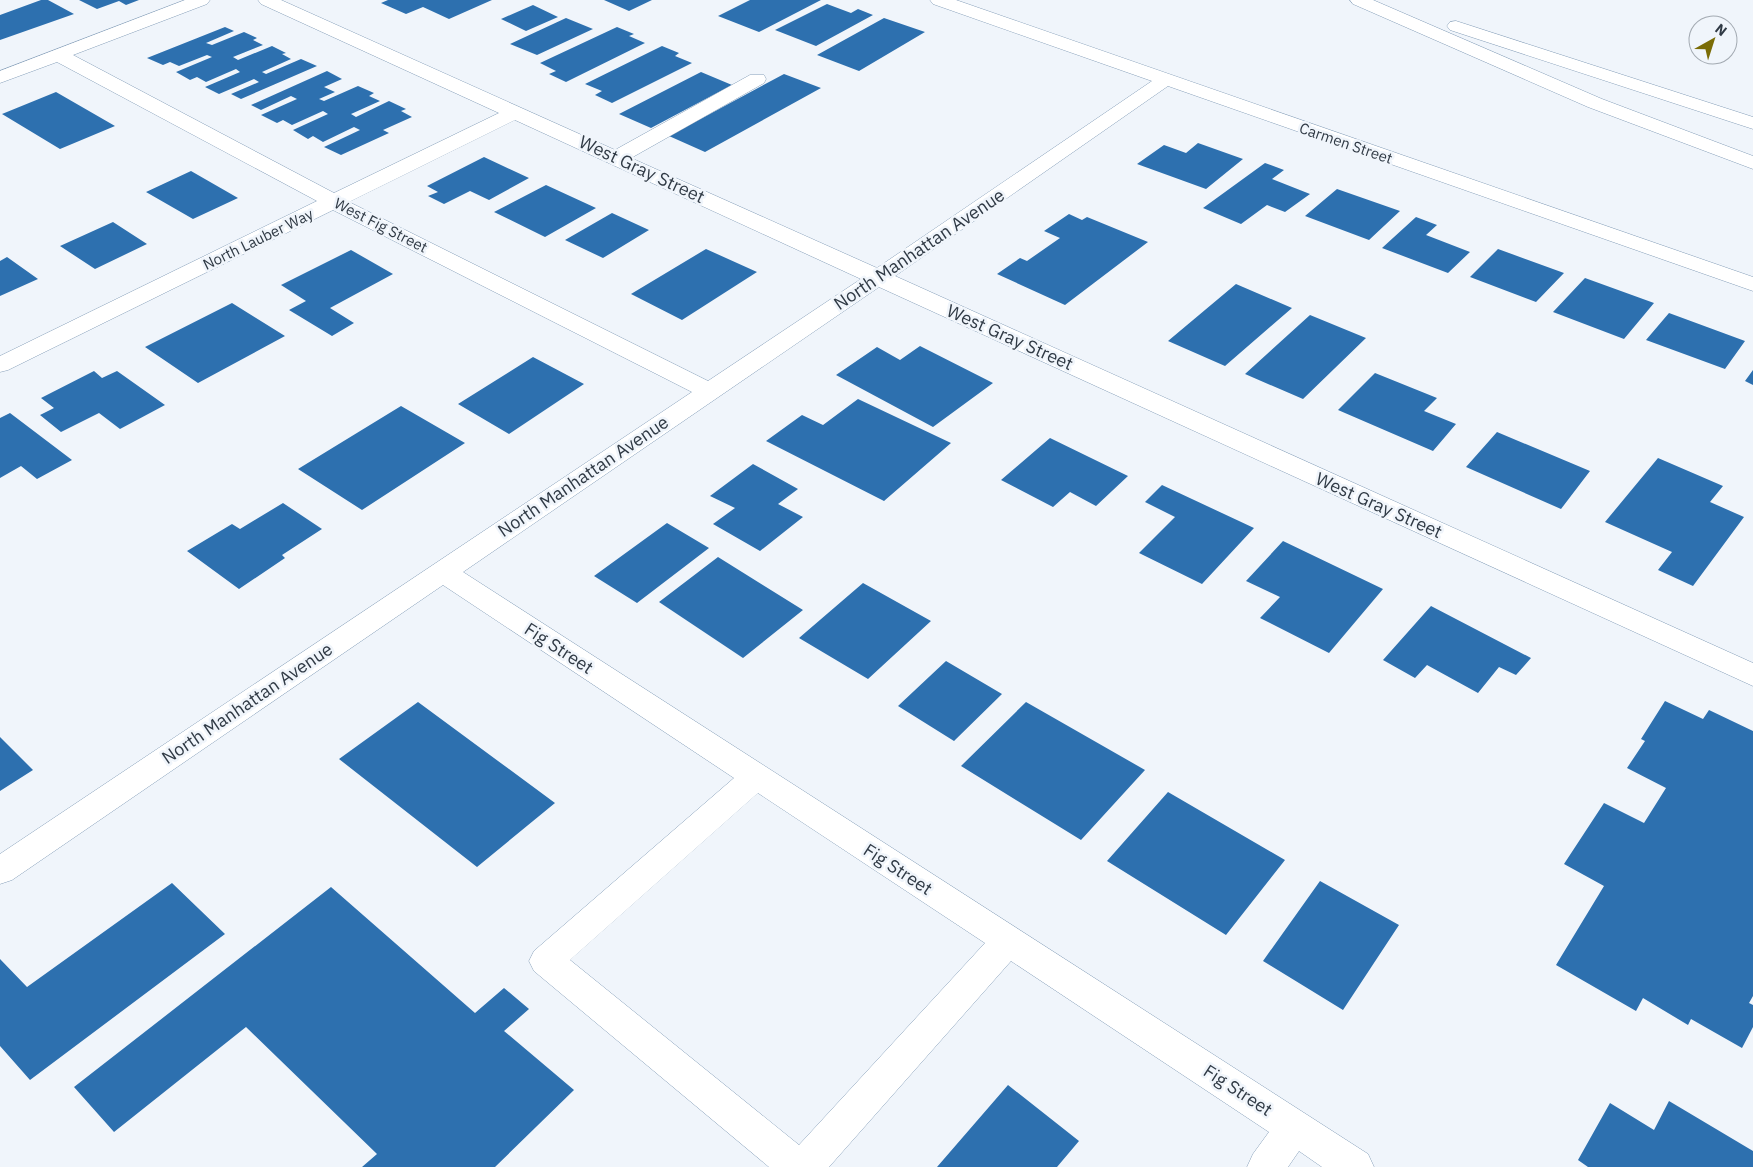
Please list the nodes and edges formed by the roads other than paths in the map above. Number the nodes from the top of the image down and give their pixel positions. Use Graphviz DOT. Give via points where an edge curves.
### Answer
graph roads {
  1 [pos="201,0"];
  2 [pos="268,0"];
  3 [pos="939,0"];
  4 [pos="1359,0"];
  5 [pos="1379,0"];
  6 [pos="58,55"];
  7 [pos="0,77"];
  8 [pos="757,79"];
  9 [pos="1165,80"];
  10 [pos="516,112"];
  11 [pos="1753,122"];
  12 [pos="616,158"];
  13 [pos="1753,163"];
  14 [pos="334,202"];
  15 [pos="879,278"];
  16 [pos="1753,284"];
  17 [pos="0,365"];
  18 [pos="708,391"];
  19 [pos="442,571"];
  20 [pos="1753,675"];
  21 [pos="756,777"];
  22 [pos="0,870"];
  23 [pos="1008,941"];
  24 [pos="1294,1127"];
  25 [pos="798,1167"];
  26 [pos="804,1167"];
  27 [pos="1266,1167"];
  28 [pos="1355,1167"];
  1 -- 6 [label="main road"];
  2 -- 10 [label="main road, West Gray Street"];
  3 -- 9 [label="main road, Carmen Street"];
  4 -- 13 [label="main road" via="1595,103"];
  5 -- 11 [label="main road"];
  6 -- 7 [label="main road"];
  6 -- 14 [label="main road, West Fig Street"];
  8 -- 12 [label="main road"];
  9 -- 15 [label="main road, North Manhattan Avenue"];
  9 -- 16 [label="main road, Carmen Street"];
  10 -- 12 [label="main road, West Gray Street"];
  10 -- 14 [label="main road, North Lauber Way"];
  12 -- 15 [label="main road, West Gray Street"];
  14 -- 17 [label="main road, North Lauber Way"];
  14 -- 18 [label="main road, West Fig Street"];
  15 -- 18 [label="main road, North Manhattan Avenue"];
  15 -- 20 [label="main road, West Gray Street"];
  18 -- 19 [label="main road, North Manhattan Avenue"];
  19 -- 21 [label="main road, Fig Street"];
  19 -- 22 [label="main road, North Manhattan Avenue"];
  21 -- 23 [label="main road, Fig Street"];
  21 -- 25 [label="main road" via="546,961"];
  23 -- 24 [label="main road, Fig Street"];
  23 -- 26 [label="main road"];
  24 -- 27 [label="main road"];
  24 -- 28 [label="main road, Fig Street"];
}
